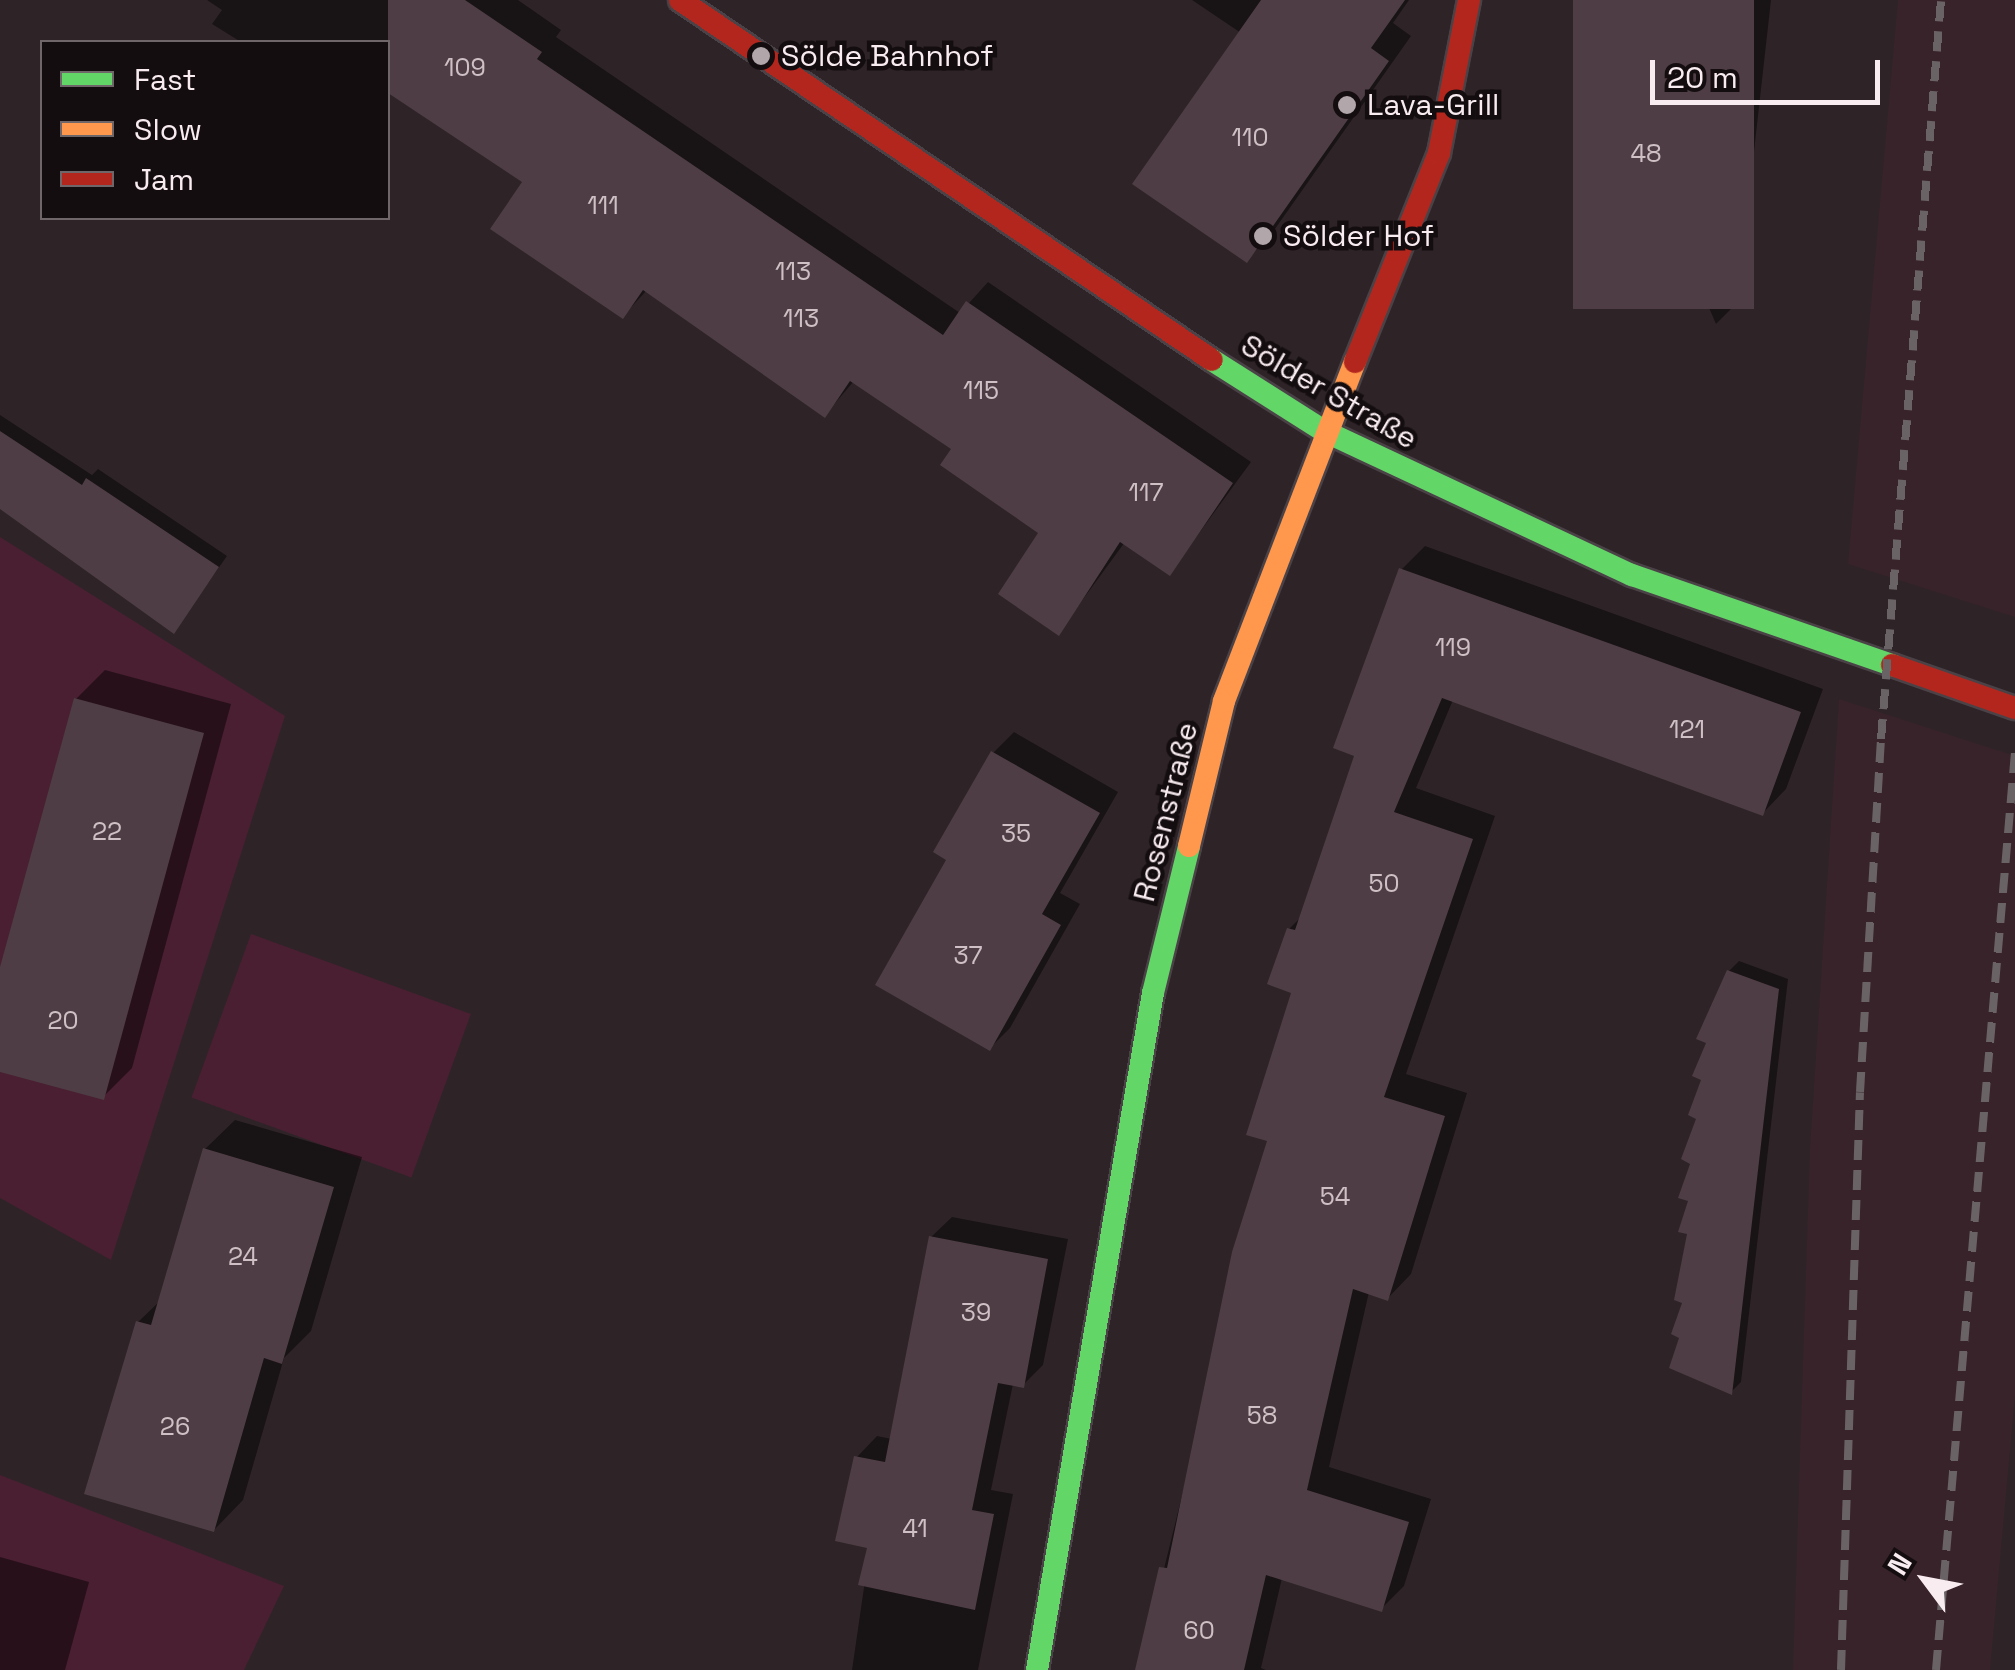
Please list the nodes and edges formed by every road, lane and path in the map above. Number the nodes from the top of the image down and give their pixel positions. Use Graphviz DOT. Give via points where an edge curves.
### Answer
graph roads {
  1 [pos="680,0"];
  2 [pos="1469,0"];
  3 [pos="1324,431"];
  4 [pos="2015,708"];
  5 [pos="1037,1670"];
  1 -- 3 [label="street, Sölder Straße" via="1063,265"];
  2 -- 3 [label="street, Rosenstraße" via="1439,153 1404,256"];
  3 -- 4 [label="street, Sölder Straße" via="1632,575"];
  3 -- 5 [label="street, Rosenstraße" via="1224,701 1153,993"];
}
